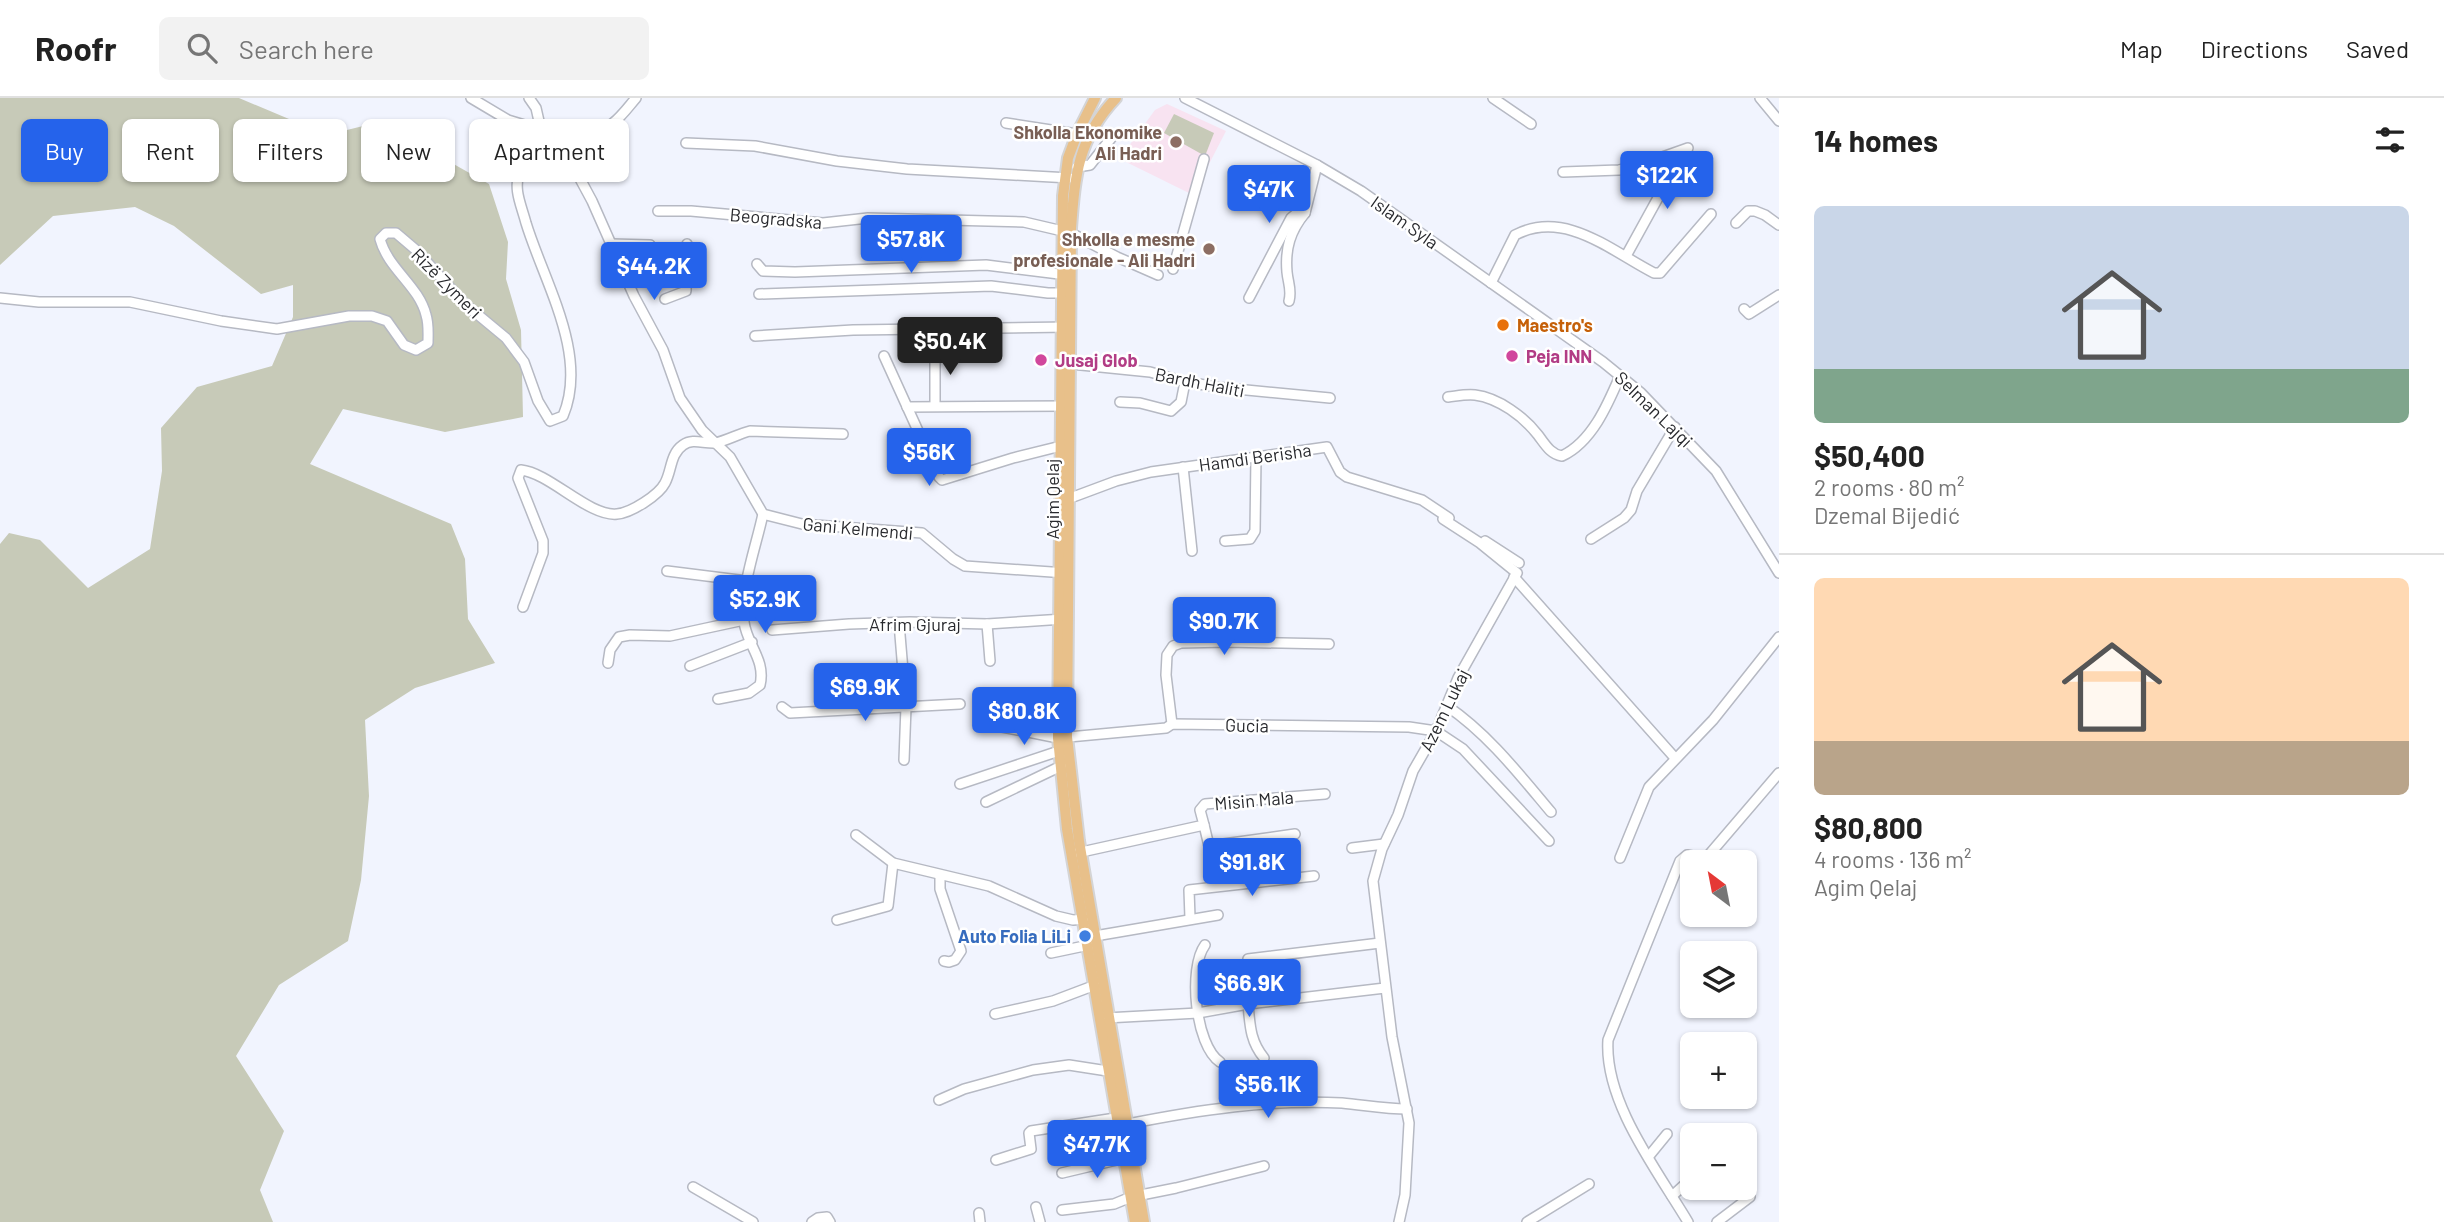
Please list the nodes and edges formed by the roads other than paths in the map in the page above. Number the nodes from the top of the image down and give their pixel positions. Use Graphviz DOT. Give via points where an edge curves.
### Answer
graph roads {
  1 [pos="471,98"];
  2 [pos="529,98"];
  3 [pos="636,98"];
  4 [pos="1095,98"];
  5 [pos="1116,98"];
  6 [pos="1185,98"];
  7 [pos="1493,98"];
  8 [pos="1760,98"];
  9 [pos="506,119"];
  10 [pos="538,119"];
  11 [pos="617,119"];
  12 [pos="1779,121"];
  13 [pos="1006,123"];
  14 [pos="1531,124"];
  15 [pos="1077,134"];
  16 [pos="1112,137"];
  17 [pos="685,143"];
  18 [pos="1688,148"];
  19 [pos="1204,159"];
  20 [pos="1649,162"];
  21 [pos="1317,165"];
  22 [pos="1563,172"];
  23 [pos="1072,175"];
  24 [pos="517,182"];
  25 [pos="581,182"];
  26 [pos="658,211"];
  27 [pos="1305,213"];
  28 [pos="1711,214"];
  29 [pos="1736,223"];
  30 [pos="1779,225"];
  31 [pos="1066,231"];
  32 [pos="612,244"];
  33 [pos="687,244"];
  34 [pos="1626,256"];
  35 [pos="686,260"];
  36 [pos="757,264"];
  37 [pos="1173,269"];
  38 [pos="1066,275"];
  39 [pos="1158,275"];
  40 [pos="1491,282"];
  41 [pos="1066,293"];
  42 [pos="759,294"];
  43 [pos="1779,295"];
  44 [pos="0,298"];
  45 [pos="1249,298"];
  46 [pos="665,299"];
  47 [pos="1289,301"];
  48 [pos="1744,309"];
  49 [pos="1066,327"];
  50 [pos="755,337"];
  51 [pos="935,349"];
  52 [pos="884,356"];
  53 [pos="1071,364"];
  54 [pos="1620,376"];
  55 [pos="1185,382"];
  56 [pos="1448,397"];
  57 [pos="1330,398"];
  58 [pos="1120,402"];
  59 [pos="935,406"];
  60 [pos="1065,406"];
  61 [pos="907,407"];
  62 [pos="1675,427"];
  63 [pos="842,434"];
  64 [pos="717,443"];
  65 [pos="1061,446"];
  66 [pos="1256,457"];
  67 [pos="1183,467"];
  68 [pos="1065,500"];
  69 [pos="764,514"];
  70 [pos="1443,519"];
  71 [pos="1591,539"];
  72 [pos="1225,541"];
  73 [pos="1192,551"];
  74 [pos="1519,562"];
  75 [pos="667,571"];
  76 [pos="1064,573"];
  77 [pos="1779,573"];
  78 [pos="1514,577"];
  79 [pos="747,581"];
  80 [pos="523,607"];
  81 [pos="1063,619"];
  82 [pos="744,620"];
  83 [pos="899,623"];
  84 [pos="987,624"];
  85 [pos="772,630"];
  86 [pos="1779,637"];
  87 [pos="751,642"];
  88 [pos="1329,644"];
  89 [pos="990,661"];
  90 [pos="608,663"];
  91 [pos="690,666"];
  92 [pos="718,699"];
  93 [pos="960,704"];
  94 [pos="906,706"];
  95 [pos="1447,706"];
  96 [pos="782,707"];
  97 [pos="1172,724"];
  98 [pos="997,726"];
  99 [pos="1436,731"];
  100 [pos="1062,738"];
  101 [pos="1059,751"];
  102 [pos="1675,758"];
  103 [pos="904,760"];
  104 [pos="1065,766"];
  105 [pos="1779,772"];
  106 [pos="960,784"];
  107 [pos="1325,794"];
  108 [pos="986,802"];
  109 [pos="1550,811"];
  110 [pos="1204,825"];
  111 [pos="1295,834"];
  112 [pos="856,835"];
  113 [pos="1549,841"];
  114 [pos="1384,844"];
  115 [pos="1352,848"];
  116 [pos="1077,853"];
  117 [pos="1620,858"];
  118 [pos="893,863"];
  119 [pos="940,875"];
  120 [pos="1314,876"];
  121 [pos="1218,915"];
  122 [pos="1088,918"];
  123 [pos="1190,918"];
  124 [pos="837,920"];
  125 [pos="1092,941"];
  126 [pos="1380,943"];
  127 [pos="1205,945"];
  128 [pos="1051,953"];
  129 [pos="1248,959"];
  130 [pos="944,961"];
  131 [pos="1099,984"];
  132 [pos="1385,988"];
  133 [pos="1248,1004"];
  134 [pos="1198,1013"];
  135 [pos="995,1014"];
  136 [pos="1105,1018"];
  137 [pos="1264,1058"];
  138 [pos="1220,1062"];
  139 [pos="1115,1072"];
  140 [pos="939,1100"];
  141 [pos="1407,1109"];
  142 [pos="1124,1119"];
  143 [pos="1667,1133"];
  144 [pos="1648,1156"];
  145 [pos="1125,1158"];
  146 [pos="996,1160"];
  147 [pos="1264,1166"];
  148 [pos="1062,1173"];
  149 [pos="1589,1184"];
  150 [pos="693,1187"];
  151 [pos="1680,1188"];
  152 [pos="1672,1195"];
  153 [pos="1135,1196"];
  154 [pos="1746,1200"];
  155 [pos="1036,1206"];
  156 [pos="1062,1210"];
  157 [pos="753,1222"];
  158 [pos="813,1222"];
  159 [pos="831,1222"];
  160 [pos="1040,1222"];
  161 [pos="1135,1222"];
  162 [pos="1144,1222"];
  163 [pos="1399,1222"];
  164 [pos="1527,1222"];
  165 [pos="1688,1222"];
  166 [pos="1717,1222"];
  1 -- 9 [label="street"];
  2 -- 10 [label="street"];
  3 -- 11 [label="street"];
  4 -- 15 [label="main road, Agim Qelaj"];
  5 -- 23 [label="main road, Agim Qelaj" via="1086,138"];
  6 -- 21 [label="street, Islam Syla"];
  7 -- 14 [label="street"];
  8 -- 12 [label="street"];
  13 -- 15 [label="street"];
  15 -- 23 [label="main road, Agim Qelaj"];
  16 -- 23 [label="street" via="1090,165"];
  17 -- 23 [label="street" via="755,146 906,169"];
  18 -- 20 [label="street"];
  19 -- 37 [label="street"];
  20 -- 22 [label="street" via="1619,170"];
  20 -- 34 [label="street" via="1659,196"];
  21 -- 27 [label="street"];
  21 -- 40 [label="street, Islam Syla" via="1362,191"];
  23 -- 31 [label="main road, Agim Qelaj"];
  24 -- 44 [label="street, Rizë Zymeri" via="572,363 569,401 563,416 550,421 524,362 506,338 465,304 396,233 386,233 380,239 388,259 426,314 428,343 416,350 404,345 387,321 372,316 277,329 130,302"];
  25 -- 32 [label="street"];
  26 -- 31 [label="street, Beogradska" via="811,223 868,218 1024,222"];
  27 -- 45 [label="street" via="1291,218"];
  27 -- 47 [label="street" via="1294,227 1287,251"];
  28 -- 34 [label="street" via="1660,273"];
  29 -- 30 [label="street" via="1748,211 1755,211"];
  31 -- 38 [label="main road, Agim Qelaj"];
  31 -- 39 [label="street"];
  32 -- 35 [label="street" via="650,245 655,263"];
  32 -- 64 [label="street" via="663,350 680,398"];
  33 -- 35 [label="street"];
  34 -- 40 [label="street" via="1577,232 1538,227 1515,235"];
  35 -- 46 [label="street" via="686,292"];
  36 -- 38 [label="street" via="763,271 795,272 986,265"];
  38 -- 41 [label="main road, Agim Qelaj"];
  40 -- 54 [label="street, Selman Lajqi"];
  41 -- 42 [label="street" via="991,286"];
  41 -- 49 [label="main road, Agim Qelaj"];
  43 -- 48 [label="street" via="1749,314"];
  49 -- 50 [label="street" via="853,330"];
  49 -- 53 [label="main road, Agim Qelaj"];
  49 -- 60 [label="main road, Agim Qelaj"];
  51 -- 59 [label="street"];
  52 -- 61 [label="street, Agim Qelaj"];
  53 -- 55 [label="street, Bardh Haliti" via="1150,372"];
  53 -- 60 [label="main road, Agim Qelaj"];
  54 -- 56 [label="street" via="1582,442 1562,456 1555,455 1516,412 1502,404 1471,394"];
  54 -- 62 [label="street, Selman Lajqi"];
  55 -- 57 [label="street, Bardh Haliti"];
  55 -- 58 [label="street" via="1181,402 1171,411"];
  59 -- 60 [label="street"];
  59 -- 61 [label="street"];
  60 -- 65 [label="main road, Agim Qelaj"];
  60 -- 68 [label="main road, Agim Qelaj"];
  61 -- 65 [label="street, Agim Qelaj" via="942,480"];
  62 -- 71 [label="street" via="1637,491 1631,510"];
  62 -- 77 [label="street, Selman Lajqi" via="1716,471"];
  63 -- 64 [label="street" via="750,431"];
  64 -- 69 [label="street"];
  64 -- 80 [label="street" via="684,444 674,454 665,483 655,496 615,515 521,470 517,478 543,541"];
  65 -- 68 [label="main road, Agim Qelaj"];
  66 -- 67 [label="street, Hamdi Berisha"];
  66 -- 72 [label="street" via="1255,531 1250,539"];
  66 -- 74 [label="street, Hamdi Berisha" via="1327,447 1347,477 1422,500"];
  67 -- 68 [label="street, Hamdi Berisha" via="1126,478"];
  67 -- 73 [label="street, Hamdi Berisha"];
  68 -- 76 [label="main road, Agim Qelaj"];
  69 -- 76 [label="street, Gani Kelmendi" via="802,524 922,533 965,566"];
  69 -- 79 [label="street"];
  70 -- 78 [label="street" via="1516,570"];
  75 -- 79 [label="street"];
  76 -- 81 [label="main road, Agim Qelaj"];
  78 -- 95 [label="street, Azem Lukaj"];
  78 -- 102 [label="street"];
  79 -- 82 [label="street"];
  81 -- 84 [label="street, Afrim Gjuraj"];
  81 -- 100 [label="main road, Agim Qelaj"];
  82 -- 87 [label="street"];
  82 -- 90 [label="street" via="670,636 619,637"];
  83 -- 84 [label="street, Afrim Gjuraj"];
  83 -- 85 [label="street, Afrim Gjuraj"];
  83 -- 94 [label="street"];
  84 -- 89 [label="street"];
  86 -- 102 [label="street" via="1713,720"];
  87 -- 91 [label="street"];
  87 -- 92 [label="street" via="762,668 760,685 749,693"];
  88 -- 97 [label="street" via="1173,646 1167,655 1166,675"];
  93 -- 94 [label="street"];
  94 -- 96 [label="street" via="790,713"];
  94 -- 103 [label="street"];
  95 -- 99 [label="street, Azem Lukaj"];
  95 -- 109 [label="street" via="1486,739"];
  97 -- 99 [label="street, Gucia"];
  97 -- 100 [label="street, Gucia"];
  98 -- 100 [label="street"];
  99 -- 113 [label="street" via="1463,750"];
  99 -- 114 [label="street, Azem Lukaj" via="1413,771"];
  100 -- 101 [label="main road, Agim Qelaj"];
  100 -- 104 [label="main road, Agim Qelaj"];
  101 -- 104 [label="main road, Agim Qelaj"];
  101 -- 106 [label="street"];
  102 -- 117 [label="street" via="1643,797"];
  104 -- 108 [label="street"];
  104 -- 116 [label="main road, Agim Qelaj"];
  105 -- 144 [label="street" via="1708,856 1687,855 1680,861 1608,1040 1607,1056 1624,1115"];
  107 -- 110 [label="street, Misin Mala" via="1205,804 1200,810"];
  110 -- 111 [label="street, Misin Mala" via="1209,846"];
  110 -- 116 [label="street, Misin Mala"];
  112 -- 118 [label="street"];
  114 -- 115 [label="street"];
  114 -- 126 [label="street, Azem Lukaj" via="1373,881"];
  116 -- 122 [label="main road, Agim Qelaj"];
  118 -- 119 [label="street"];
  118 -- 124 [label="street" via="888,905"];
  119 -- 122 [label="street" via="989,886 1056,916"];
  119 -- 130 [label="street" via="940,889 961,951 955,960"];
  120 -- 123 [label="street" via="1189,890"];
  121 -- 123 [label="street"];
  122 -- 125 [label="main road, Agim Qelaj"];
  123 -- 125 [label="street"];
  125 -- 128 [label="street"];
  125 -- 131 [label="main road, Agim Qelaj"];
  126 -- 129 [label="street"];
  126 -- 132 [label="street, Azem Lukaj"];
  127 -- 134 [label="street" via="1196,963"];
  131 -- 135 [label="street" via="1053,1001"];
  131 -- 136 [label="main road, Agim Qelaj"];
  132 -- 133 [label="street"];
  132 -- 141 [label="street, Azem Lukaj"];
  133 -- 134 [label="street"];
  133 -- 137 [label="street" via="1250,1035"];
  134 -- 136 [label="street"];
  134 -- 138 [label="street" via="1204,1041"];
  136 -- 139 [label="main road, Agim Qelaj"];
  139 -- 140 [label="street" via="1069,1065 1033,1070"];
  139 -- 142 [label="main road, Agim Qelaj"];
  141 -- 142 [label="street" via="1286,1104"];
  141 -- 163 [label="street, Azem Lukaj" via="1410,1136"];
  142 -- 145 [label="main road, Agim Qelaj"];
  142 -- 146 [label="street" via="1031,1131 1031,1149"];
  142 -- 153 [label="main road, Agim Qelaj"];
  143 -- 144 [label="street"];
  144 -- 152 [label="street"];
  145 -- 148 [label="street"];
  145 -- 153 [label="main road, Agim Qelaj"];
  147 -- 153 [label="street"];
  149 -- 164 [label="street"];
  150 -- 157 [label="street"];
  151 -- 152 [label="street"];
  152 -- 165 [label="street"];
  153 -- 156 [label="street" via="1114,1204"];
  153 -- 161 [label="main road, Agim Qelaj"];
  153 -- 162 [label="main road, Agim Qelaj"];
  154 -- 166 [label="street"];
  155 -- 160 [label="street"];
  158 -- 159 [label="street" via="827,1217"];
}
